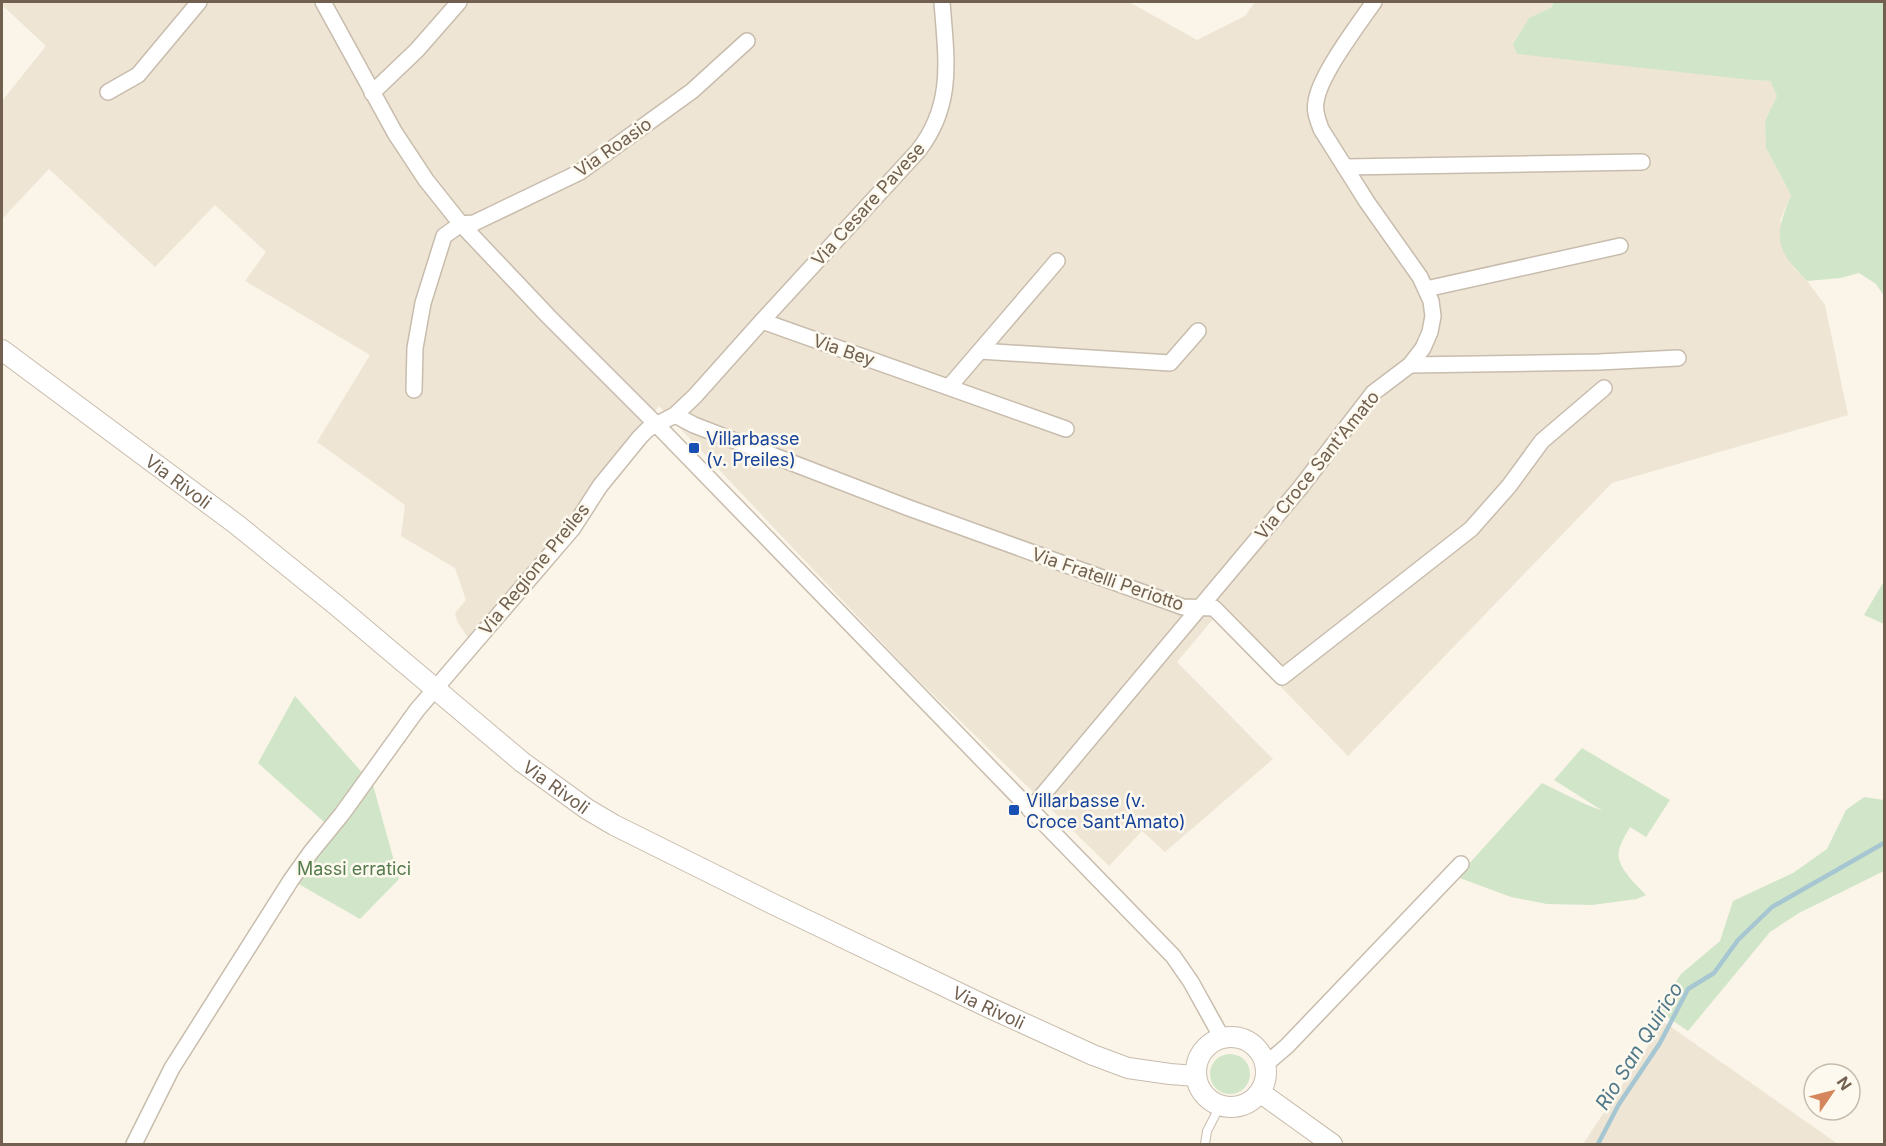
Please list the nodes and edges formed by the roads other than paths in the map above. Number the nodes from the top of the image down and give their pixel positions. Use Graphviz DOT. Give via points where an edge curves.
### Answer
graph roads {
  1 [pos="199,2"];
  2 [pos="323,2"];
  3 [pos="459,2"];
  4 [pos="942,2"];
  5 [pos="1374,2"];
  6 [pos="747,40"];
  7 [pos="108,92"];
  8 [pos="372,93"];
  9 [pos="1642,162"];
  10 [pos="1345,167"];
  11 [pos="461,224"];
  12 [pos="1620,246"];
  13 [pos="1057,261"];
  14 [pos="1426,289"];
  15 [pos="762,321"];
  16 [pos="1198,331"];
  17 [pos="2,350"];
  18 [pos="980,351"];
  19 [pos="1678,358"];
  20 [pos="1410,365"];
  21 [pos="949,387"];
  22 [pos="1604,388"];
  23 [pos="414,390"];
  24 [pos="675,415"];
  25 [pos="657,425"];
  26 [pos="1066,429"];
  27 [pos="1199,609"];
  28 [pos="435,688"];
  29 [pos="1030,810"];
  30 [pos="1461,864"];
  31 [pos="1221,1038"];
  32 [pos="1266,1064"];
  33 [pos="1196,1076"];
  34 [pos="1261,1093"];
  35 [pos="1220,1106"];
  36 [pos="134,1144"];
  37 [pos="1205,1144"];
  38 [pos="1332,1144"];
  1 -- 7 [label="street" via="138,75"];
  2 -- 8 [label="street"];
  3 -- 8 [label="street"];
  4 -- 15 [label="street, Via Cesare Pavese" via="947,67 931,135"];
  5 -- 10 [label="street, Via Croce Sant'Amato" via="1321,84 1316,102 1321,129"];
  6 -- 11 [label="street, Via Roasio" via="692,91 580,172 474,223"];
  8 -- 11 [label="street" via="426,180"];
  9 -- 10 [label="street"];
  10 -- 14 [label="street, Via Croce Sant'Amato"];
  11 -- 23 [label="street" via="444,236 423,303 415,348"];
  11 -- 25 [label="street"];
  12 -- 14 [label="street"];
  13 -- 18 [label="street"];
  14 -- 20 [label="street, Via Croce Sant'Amato" via="1433,316 1430,332"];
  15 -- 21 [label="street, Via Bey"];
  15 -- 24 [label="street"];
  16 -- 18 [label="street" via="1170,363"];
  17 -- 28 [label="street, Via Rivoli" via="244,531"];
  18 -- 21 [label="street"];
  19 -- 20 [label="street"];
  20 -- 27 [label="street, Via Croce Sant'Amato" via="1373,393"];
  21 -- 26 [label="street, Via Bey"];
  22 -- 27 [label="street, Via Fratelli Periotto" via="1542,441 1471,529 1282,677 1214,608"];
  24 -- 25 [label="street"];
  24 -- 27 [label="street, Via Fratelli Periotto" via="694,426 909,508 1183,607"];
  25 -- 28 [label="street, Via Regione Preiles" via="640,437 600,486 573,528"];
  25 -- 29 [label="street"];
  27 -- 29 [label="street, Via Croce Sant'Amato"];
  28 -- 33 [label="street, Via Rivoli" via="522,762 614,825 1093,1055 1128,1068"];
  28 -- 36 [label="street, Via Regione Preiles" via="291,880 172,1068"];
  29 -- 31 [label="street" via="1173,956"];
  30 -- 32 [label="street"];
  31 -- 32 [label="street" via="1244,1039 1262,1054"];
  31 -- 33 [label="street" via="1205,1048 1196,1066"];
  32 -- 34 [label="street"];
  33 -- 35 [label="street" via="1204,1095"];
  34 -- 35 [label="street" via="1238,1107"];
  34 -- 38 [label="street"];
  35 -- 37 [label="lane"];
}
